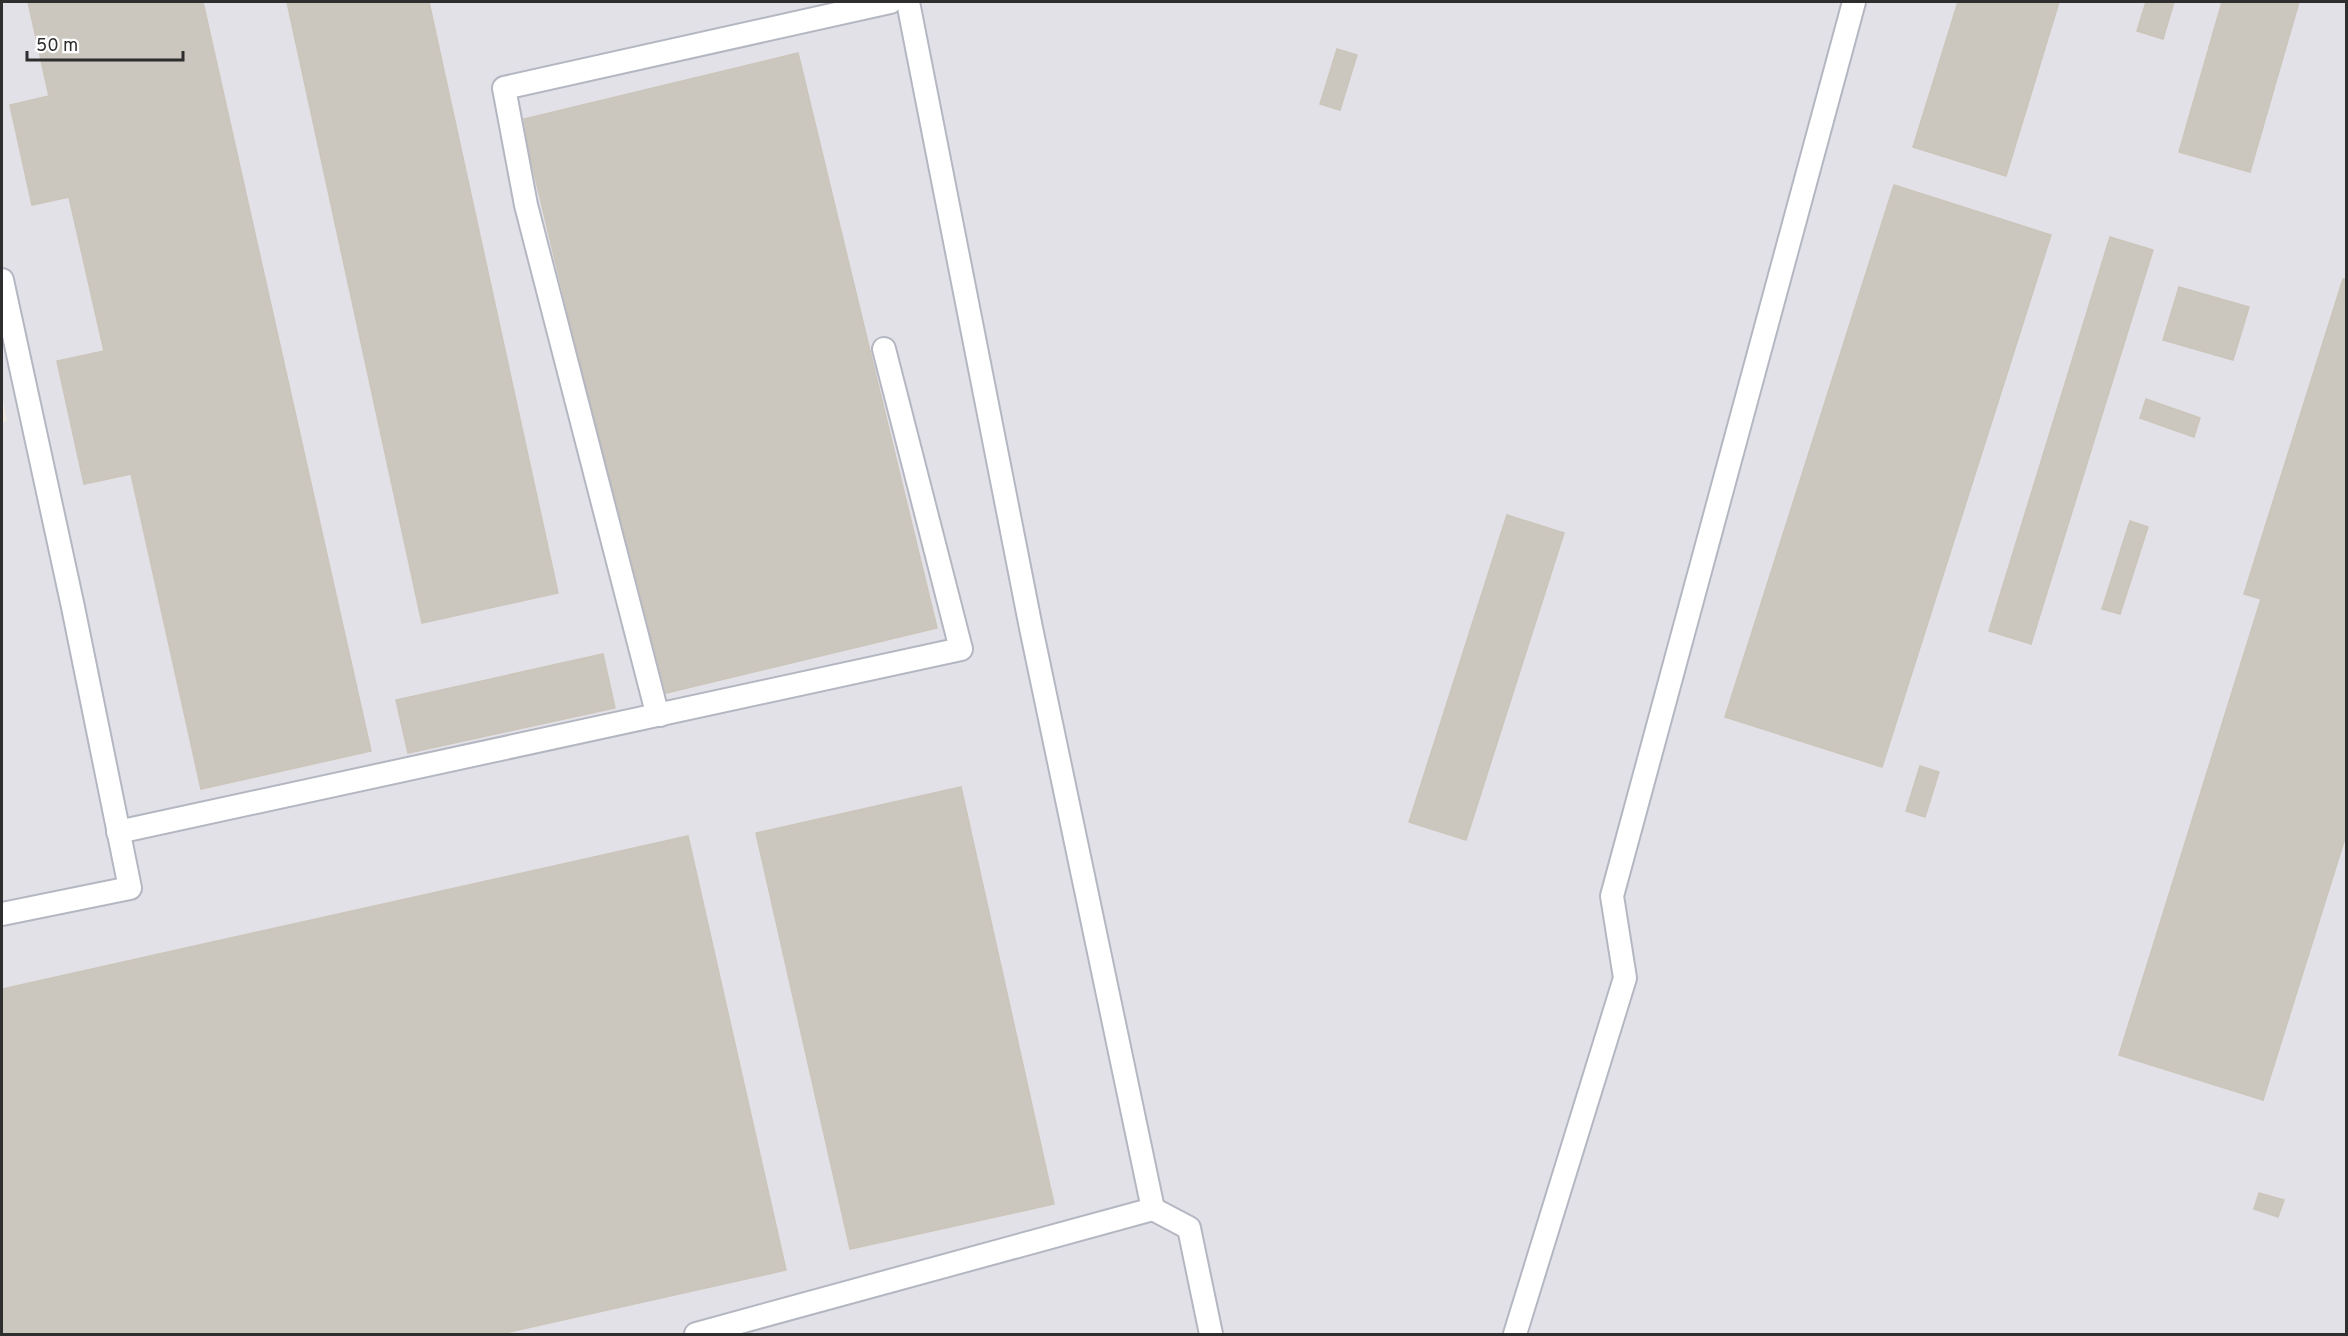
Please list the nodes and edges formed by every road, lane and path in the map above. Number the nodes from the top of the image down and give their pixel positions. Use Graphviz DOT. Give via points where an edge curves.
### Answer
graph roads {
  1 [pos="890,2"];
  2 [pos="908,2"];
  3 [pos="1854,2"];
  4 [pos="2,280"];
  5 [pos="884,349"];
  6 [pos="660,715"];
  7 [pos="118,832"];
  8 [pos="2,914"];
  9 [pos="1153,1209"];
  10 [pos="696,1335"];
  11 [pos="1211,1335"];
  12 [pos="1515,1335"];
  1 -- 6 [label="street" via="504,88 526,205"];
  2 -- 9 [label="street" via="1031,628"];
  3 -- 12 [label="street" via="1612,896 1625,978"];
  4 -- 7 [label="street"];
  5 -- 6 [label="street" via="961,649"];
  6 -- 7 [label="street"];
  7 -- 8 [label="street" via="130,888"];
  9 -- 10 [label="street"];
  9 -- 11 [label="street" via="1189,1228"];
}
